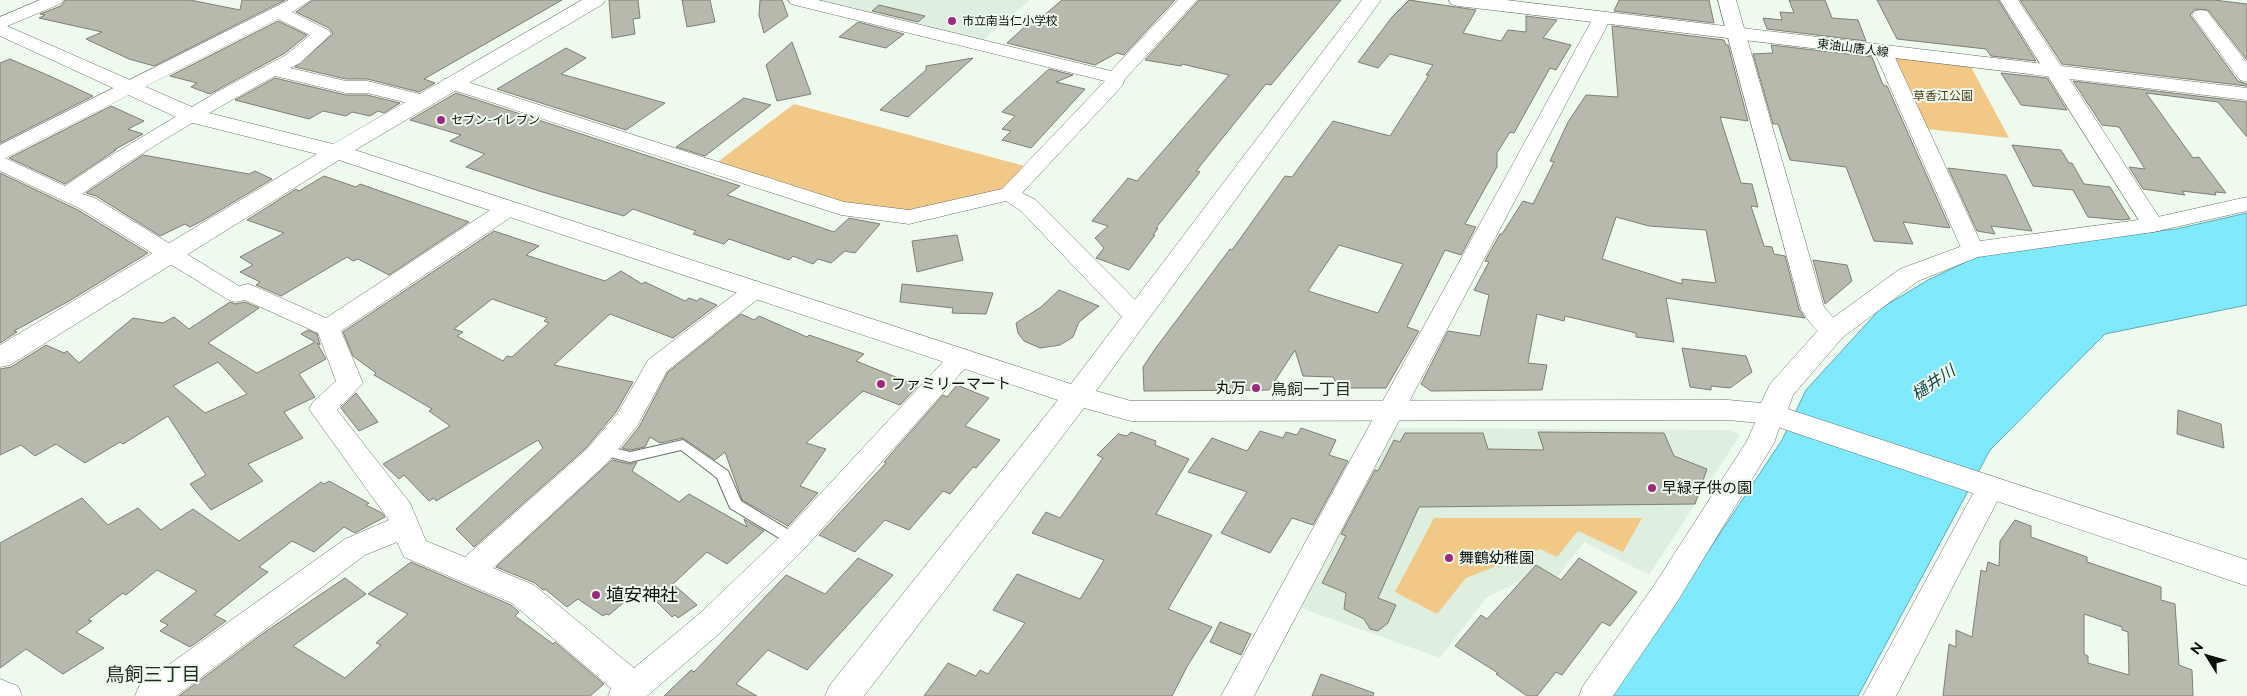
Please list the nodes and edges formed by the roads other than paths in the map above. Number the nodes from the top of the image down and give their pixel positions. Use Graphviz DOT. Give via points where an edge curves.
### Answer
graph roads {
  1 [pos="54,0"];
  2 [pos="302,0"];
  3 [pos="596,0"];
  4 [pos="797,0"];
  5 [pos="1188,0"];
  6 [pos="1372,0"];
  7 [pos="1458,0"];
  8 [pos="1727,0"];
  9 [pos="2009,0"];
  10 [pos="278,12"];
  11 [pos="2201,15"];
  12 [pos="1602,18"];
  13 [pos="0,24"];
  14 [pos="0,29"];
  15 [pos="1736,34"];
  16 [pos="1883,51"];
  17 [pos="273,70"];
  18 [pos="2055,72"];
  19 [pos="2247,76"];
  20 [pos="1115,78"];
  21 [pos="451,84"];
  22 [pos="130,88"];
  23 [pos="2247,94"];
  24 [pos="422,100"];
  25 [pos="193,116"];
  26 [pos="338,152"];
  27 [pos="0,153"];
  28 [pos="0,163"];
  29 [pos="1009,194"];
  30 [pos="66,195"];
  31 [pos="2247,204"];
  32 [pos="509,208"];
  33 [pos="2153,225"];
  34 [pos="1973,250"];
  35 [pos="169,254"];
  36 [pos="756,289"];
  37 [pos="1136,316"];
  38 [pos="328,328"];
  39 [pos="1833,331"];
  40 [pos="962,357"];
  41 [pos="0,358"];
  42 [pos="1077,396"];
  43 [pos="1391,410"];
  44 [pos="1778,416"];
  45 [pos="602,450"];
  46 [pos="1984,486"];
  47 [pos="406,526"];
  48 [pos="794,540"];
  49 [pos="470,571"];
  50 [pos="2247,574"];
  51 [pos="628,691"];
  52 [pos="0,693"];
  53 [pos="6,696"];
  54 [pos="151,696"];
  55 [pos="843,696"];
  56 [pos="1237,696"];
  57 [pos="1595,696"];
  58 [pos="1878,696"];
  1 -- 13 [label="street"];
  2 -- 10 [label="street"];
  3 -- 21 [label="street"];
  4 -- 20 [label="street"];
  5 -- 20 [label="street"];
  6 -- 37 [label="street"];
  7 -- 12 [label="street, 東油山唐人線"];
  8 -- 15 [label="street"];
  9 -- 18 [label="street"];
  10 -- 17 [label="street" via="322,34 293,59"];
  10 -- 22 [label="street"];
  11 -- 19 [label="street"];
  12 -- 15 [label="street, 東油山唐人線"];
  12 -- 43 [label="street"];
  14 -- 22 [label="street"];
  15 -- 16 [label="street, 東油山唐人線"];
  15 -- 39 [label="street" via="1813,309"];
  16 -- 18 [label="street, 東油山唐人線"];
  16 -- 34 [label="street"];
  17 -- 24 [label="street"];
  17 -- 25 [label="street"];
  18 -- 23 [label="street, 東油山唐人線"];
  18 -- 33 [label="street"];
  20 -- 29 [label="street" via="1115,82"];
  21 -- 24 [label="street"];
  21 -- 29 [label="street" via="841,208 909,217"];
  22 -- 25 [label="street"];
  22 -- 27 [label="street"];
  24 -- 26 [label="street"];
  25 -- 26 [label="street"];
  25 -- 30 [label="street" via="109,165"];
  26 -- 32 [label="street"];
  26 -- 35 [label="street"];
  28 -- 30 [label="street"];
  29 -- 37 [label="street" via="1028,205"];
  30 -- 35 [label="street" via="87,202"];
  31 -- 33 [label="street"];
  32 -- 36 [label="street"];
  32 -- 38 [label="street"];
  33 -- 34 [label="street"];
  34 -- 39 [label="street" via="1909,275"];
  35 -- 38 [label="street" via="235,294 248,292"];
  35 -- 41 [label="street"];
  36 -- 40 [label="street"];
  36 -- 45 [label="street" via="656,366 628,419"];
  37 -- 42 [label="street"];
  38 -- 47 [label="street" via="350,383 322,409 400,511"];
  39 -- 44 [label="street" via="1780,391"];
  40 -- 42 [label="street"];
  40 -- 48 [label="street"];
  42 -- 43 [label="street" via="1131,411"];
  42 -- 55 [label="street"];
  43 -- 44 [label="street" via="1728,410"];
  43 -- 56 [label="street"];
  44 -- 46 [label="street"];
  44 -- 57 [label="street" via="1666,593"];
  45 -- 48 [label="lane" via="630,457 683,445 723,475 735,504"];
  45 -- 49 [label="street"];
  46 -- 50 [label="street"];
  46 -- 58 [label="street"];
  47 -- 49 [label="street" via="414,548"];
  47 -- 54 [label="street" via="355,547"];
  48 -- 51 [label="street" via="709,624"];
  49 -- 51 [label="street" via="523,594"];
  52 -- 53 [label="street"];
}
